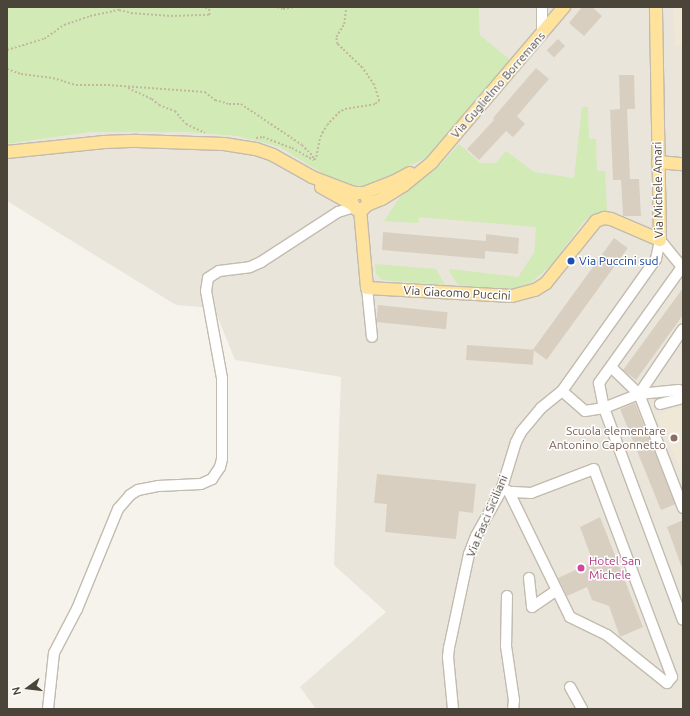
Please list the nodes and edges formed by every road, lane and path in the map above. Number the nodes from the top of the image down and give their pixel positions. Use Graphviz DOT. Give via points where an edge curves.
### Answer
graph roads {
  1 [pos="204,7"];
  2 [pos="277,7"];
  3 [pos="294,7"];
  4 [pos="346,7"];
  5 [pos="542,7"];
  6 [pos="564,7"];
  7 [pos="656,7"];
  8 [pos="542,34"];
  9 [pos="7,50"];
  10 [pos="7,70"];
  11 [pos="127,87"];
  12 [pos="207,134"];
  13 [pos="248,148"];
  14 [pos="7,152"];
  15 [pos="314,160"];
  16 [pos="658,162"];
  17 [pos="683,164"];
  18 [pos="359,202"];
  19 [pos="660,240"];
  20 [pos="683,268"];
  21 [pos="367,288"];
  22 [pos="683,329"];
  23 [pos="372,337"];
  24 [pos="611,367"];
  25 [pos="562,391"];
  26 [pos="639,394"];
  27 [pos="683,398"];
  28 [pos="660,404"];
  29 [pos="604,408"];
  30 [pos="506,489"];
  31 [pos="683,508"];
  32 [pos="529,578"];
  33 [pos="557,590"];
  34 [pos="507,596"];
  35 [pos="683,620"];
  36 [pos="570,687"];
  37 [pos="48,709"];
  38 [pos="454,709"];
  39 [pos="513,709"];
  40 [pos="582,709"];
  1 -- 9 [label="path" via="210,11 209,15 171,16 119,10 90,16 64,25 44,39"];
  2 -- 3 [label="path"];
  4 -- 15 [label="path" via="344,24 336,37 337,44 362,68 374,85 379,101 338,113 322,134"];
  5 -- 8 [label="street"];
  6 -- 8 [label="main road, Via Guglielmo Borremans"];
  7 -- 16 [label="main road, Via Michele Amari"];
  8 -- 18 [label="main road, Via Guglielmo Borremans" via="432,162"];
  10 -- 11 [label="path" via="76,85 108,84"];
  11 -- 12 [label="path" via="175,111 186,124"];
  11 -- 15 [label="path" via="200,91 215,100 241,104 302,145"];
  13 -- 14 [label="main road" via="224,144 137,141 52,146"];
  13 -- 15 [label="path" via="250,141 263,137"];
  13 -- 18 [label="main road" via="273,155 312,177 322,188"];
  16 -- 17 [label="main road"];
  16 -- 19 [label="main road, Via Michele Amari"];
  18 -- 21 [label="main road"];
  18 -- 37 [label="street" via="338,212 261,262 250,267 219,271 208,278 206,291 222,378 220,467 212,479 201,484 158,486 138,490 118,509 76,609 54,653"];
  19 -- 20 [label="street"];
  19 -- 21 [label="main road, Via Giacomo Puccini" via="611,219 596,221 546,283 535,290 512,296"];
  19 -- 25 [label="street, Via Michele Amari" via="656,259"];
  20 -- 24 [label="street"];
  21 -- 23 [label="street"];
  22 -- 26 [label="street"];
  24 -- 26 [label="street"];
  24 -- 29 [label="street" via="599,383"];
  25 -- 29 [label="street" via="584,411"];
  25 -- 30 [label="street, Via Fasci Siciliani" via="541,408 521,432 516,442"];
  26 -- 27 [label="street" via="679,390"];
  26 -- 29 [label="street"];
  26 -- 31 [label="street"];
  27 -- 28 [label="street"];
  29 -- 35 [label="street"];
  30 -- 33 [label="street"];
  30 -- 33 [label="street" via="531,493 594,469 672,677 667,683 607,635 570,617"];
  30 -- 38 [label="street, Via Fasci Siciliani" via="476,536 469,554 448,657"];
  32 -- 33 [label="street" via="532,607"];
  34 -- 39 [label="street" via="506,646"];
  36 -- 40 [label="street"];
}
